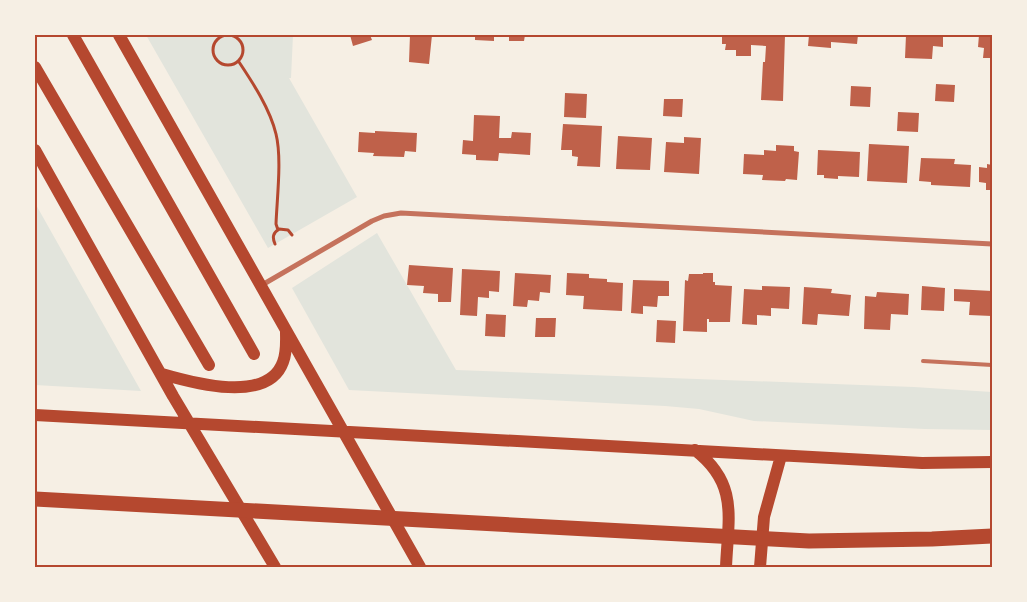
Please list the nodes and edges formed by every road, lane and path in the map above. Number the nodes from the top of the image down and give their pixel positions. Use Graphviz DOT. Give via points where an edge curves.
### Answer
graph roads {
  1 [pos="73,35"];
  2 [pos="119,35"];
  3 [pos="225,35"];
  4 [pos="238,62"];
  5 [pos="35,67"];
  6 [pos="35,150"];
  7 [pos="278,230"];
  8 [pos="292,235"];
  9 [pos="275,244"];
  10 [pos="992,244"];
  11 [pos="262,285"];
  12 [pos="286,329"];
  13 [pos="254,354"];
  14 [pos="923,361"];
  15 [pos="209,365"];
  16 [pos="992,365"];
  17 [pos="162,374"];
  18 [pos="35,415"];
  19 [pos="191,424"];
  20 [pos="344,432"];
  21 [pos="695,450"];
  22 [pos="781,456"];
  23 [pos="992,462"];
  24 [pos="35,499"];
  25 [pos="992,536"];
  26 [pos="275,567"];
  27 [pos="420,567"];
  28 [pos="726,567"];
  29 [pos="760,567"];
  1 -- 13 [label="main road"];
  2 -- 11 [label="main road"];
  3 -- 4 [label="path" via="242,43 244,53"];
  3 -- 4 [label="path" via="216,42 215,57 228,66"];
  4 -- 7 [label="path" via="253,84 276,134"];
  5 -- 15 [label="main road"];
  6 -- 17 [label="main road"];
  7 -- 8 [label="path" via="284,228"];
  7 -- 9 [label="path" via="273,234"];
  10 -- 11 [label="street" via="401,213 372,221"];
  11 -- 12 [label="main road"];
  12 -- 17 [label="main road" via="281,368 256,386 206,384"];
  12 -- 20 [label="main road"];
  14 -- 16 [label="lane"];
  17 -- 19 [label="main road"];
  18 -- 19 [label="main road"];
  19 -- 20 [label="main road"];
  19 -- 26 [label="main road"];
  20 -- 21 [label="main road"];
  20 -- 27 [label="main road"];
  21 -- 22 [label="main road"];
  21 -- 28 [label="main road" via="713,466 729,503"];
  22 -- 23 [label="main road" via="922,463"];
  22 -- 29 [label="main road" via="764,517"];
  24 -- 25 [label="highway" via="809,541"];
}
